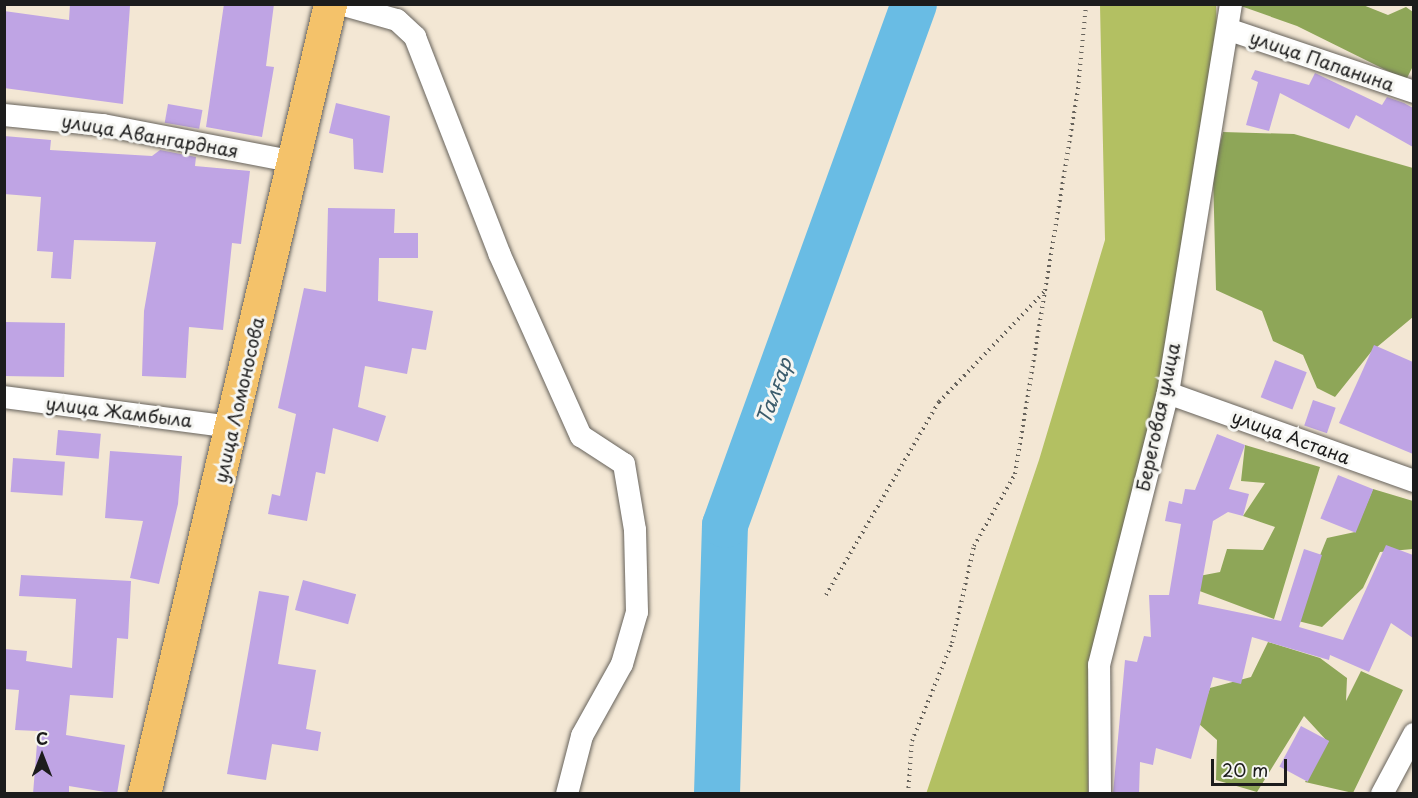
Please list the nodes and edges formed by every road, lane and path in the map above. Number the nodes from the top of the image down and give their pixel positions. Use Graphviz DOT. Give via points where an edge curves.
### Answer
graph roads {
  1 [pos="330,4"];
  2 [pos="340,4"];
  3 [pos="1086,4"];
  4 [pos="1231,4"];
  5 [pos="1230,30"];
  6 [pos="1413,90"];
  7 [pos="4,115"];
  8 [pos="295,162"];
  9 [pos="1047,289"];
  10 [pos="1168,393"];
  11 [pos="4,397"];
  12 [pos="233,427"];
  13 [pos="1413,481"];
  14 [pos="826,595"];
  15 [pos="1413,734"];
  16 [pos="144,794"];
  17 [pos="567,794"];
  18 [pos="908,794"];
  19 [pos="1100,794"];
  20 [pos="1382,794"];
  1 -- 8 [label="main road, улица Ломоносова"];
  2 -- 17 [label="street" via="398,20 415,37 499,253 581,436 624,464 635,530 637,612 622,664 582,736"];
  3 -- 9 [label="path"];
  4 -- 5 [label="street, Береговая улица"];
  5 -- 6 [label="street, улица Папанина"];
  5 -- 10 [label="street, Береговая улица"];
  7 -- 8 [label="street, улица Авангардная" via="103,125"];
  8 -- 12 [label="main road, улица Ломоносова"];
  9 -- 14 [label="path" via="939,402"];
  9 -- 18 [label="path" via="1015,474 974,546 952,643 912,741"];
  10 -- 13 [label="street, улица Астана"];
  10 -- 19 [label="street, Береговая улица" via="1099,665"];
  11 -- 12 [label="street, улица Жамбыла"];
  12 -- 16 [label="main road, улица Ломоносова"];
  15 -- 20 [label="street"];
}
